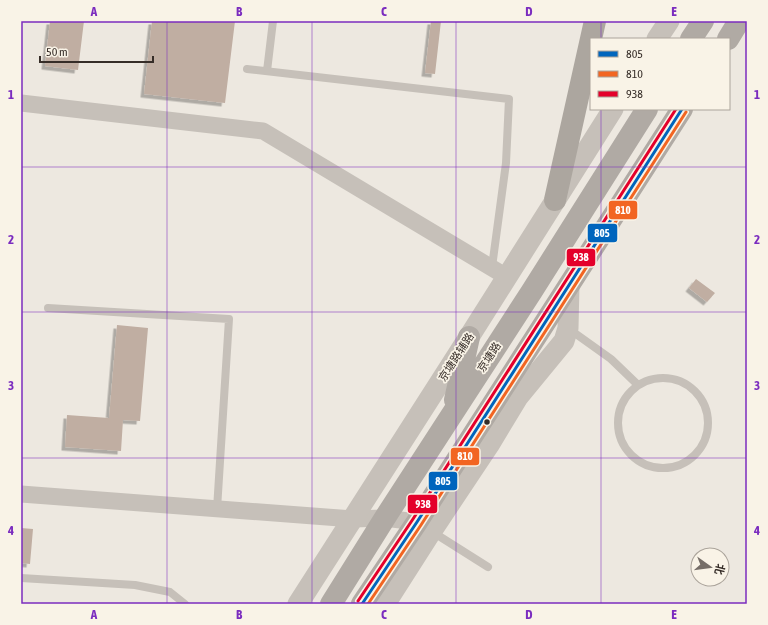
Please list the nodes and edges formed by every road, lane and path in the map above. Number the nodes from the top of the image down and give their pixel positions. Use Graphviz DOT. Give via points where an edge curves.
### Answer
graph roads {
  1 [pos="272,21"];
  2 [pos="595,21"];
  3 [pos="669,21"];
  4 [pos="702,21"];
  5 [pos="739,21"];
  6 [pos="591,38"];
  7 [pos="658,38"];
  8 [pos="692,38"];
  9 [pos="729,38"];
  10 [pos="590,44"];
  11 [pos="247,69"];
  12 [pos="267,71"];
  13 [pos="21,103"];
  14 [pos="612,110"];
  15 [pos="646,110"];
  16 [pos="681,110"];
  17 [pos="556,200"];
  18 [pos="499,272"];
  19 [pos="569,285"];
  20 [pos="48,308"];
  21 [pos="568,328"];
  22 [pos="469,337"];
  23 [pos="638,386"];
  24 [pos="452,414"];
  25 [pos="21,494"];
  26 [pos="217,508"];
  27 [pos="384,518"];
  28 [pos="353,519"];
  29 [pos="424,527"];
  30 [pos="488,567"];
  31 [pos="21,578"];
  32 [pos="185,604"];
  33 [pos="298,604"];
  34 [pos="331,604"];
  35 [pos="362,604"];
  36 [pos="385,604"];
  1 -- 12 [label="lane"];
  2 -- 6 [label="highway"];
  3 -- 7 [label="street"];
  4 -- 8 [label="highway"];
  5 -- 9 [label="highway"];
  10 -- 17 [label="highway"];
  11 -- 12 [label="lane"];
  12 -- 18 [label="lane" via="509,99"];
  13 -- 18 [label="street" via="263,131"];
  14 -- 17 [label="street, 京塘路辅路"];
  15 -- 24 [label="highway, 京塘路"];
  16 -- 19 [label="highway"];
  17 -- 18 [label="street, 京塘路辅路"];
  18 -- 22 [label="street, 京塘路辅路"];
  19 -- 21 [label="street"];
  19 -- 29 [label="highway"];
  20 -- 26 [label="lane" via="229,319"];
  21 -- 23 [label="lane" via="611,359"];
  21 -- 29 [label="street" via="564,341 518,397 489,445"];
  22 -- 24 [label="highway"];
  22 -- 28 [label="street, 京塘路辅路"];
  23 -- 23 [label="lane" via="626,397 619,413 618,430 624,446 636,459 652,467 670,468 688,461 700,448 707,432 707,414 700,397 687,385 670,379 654,379"];
  24 -- 27 [label="highway, 京塘路"];
  25 -- 26 [label="street"];
  26 -- 28 [label="street"];
  27 -- 28 [label="street"];
  27 -- 29 [label="street"];
  27 -- 34 [label="highway, 京塘路"];
  28 -- 33 [label="street, 京塘路辅路"];
  29 -- 30 [label="lane"];
  29 -- 35 [label="highway"];
  29 -- 36 [label="street"];
  31 -- 32 [label="lane" via="135,585 170,592"];
}
